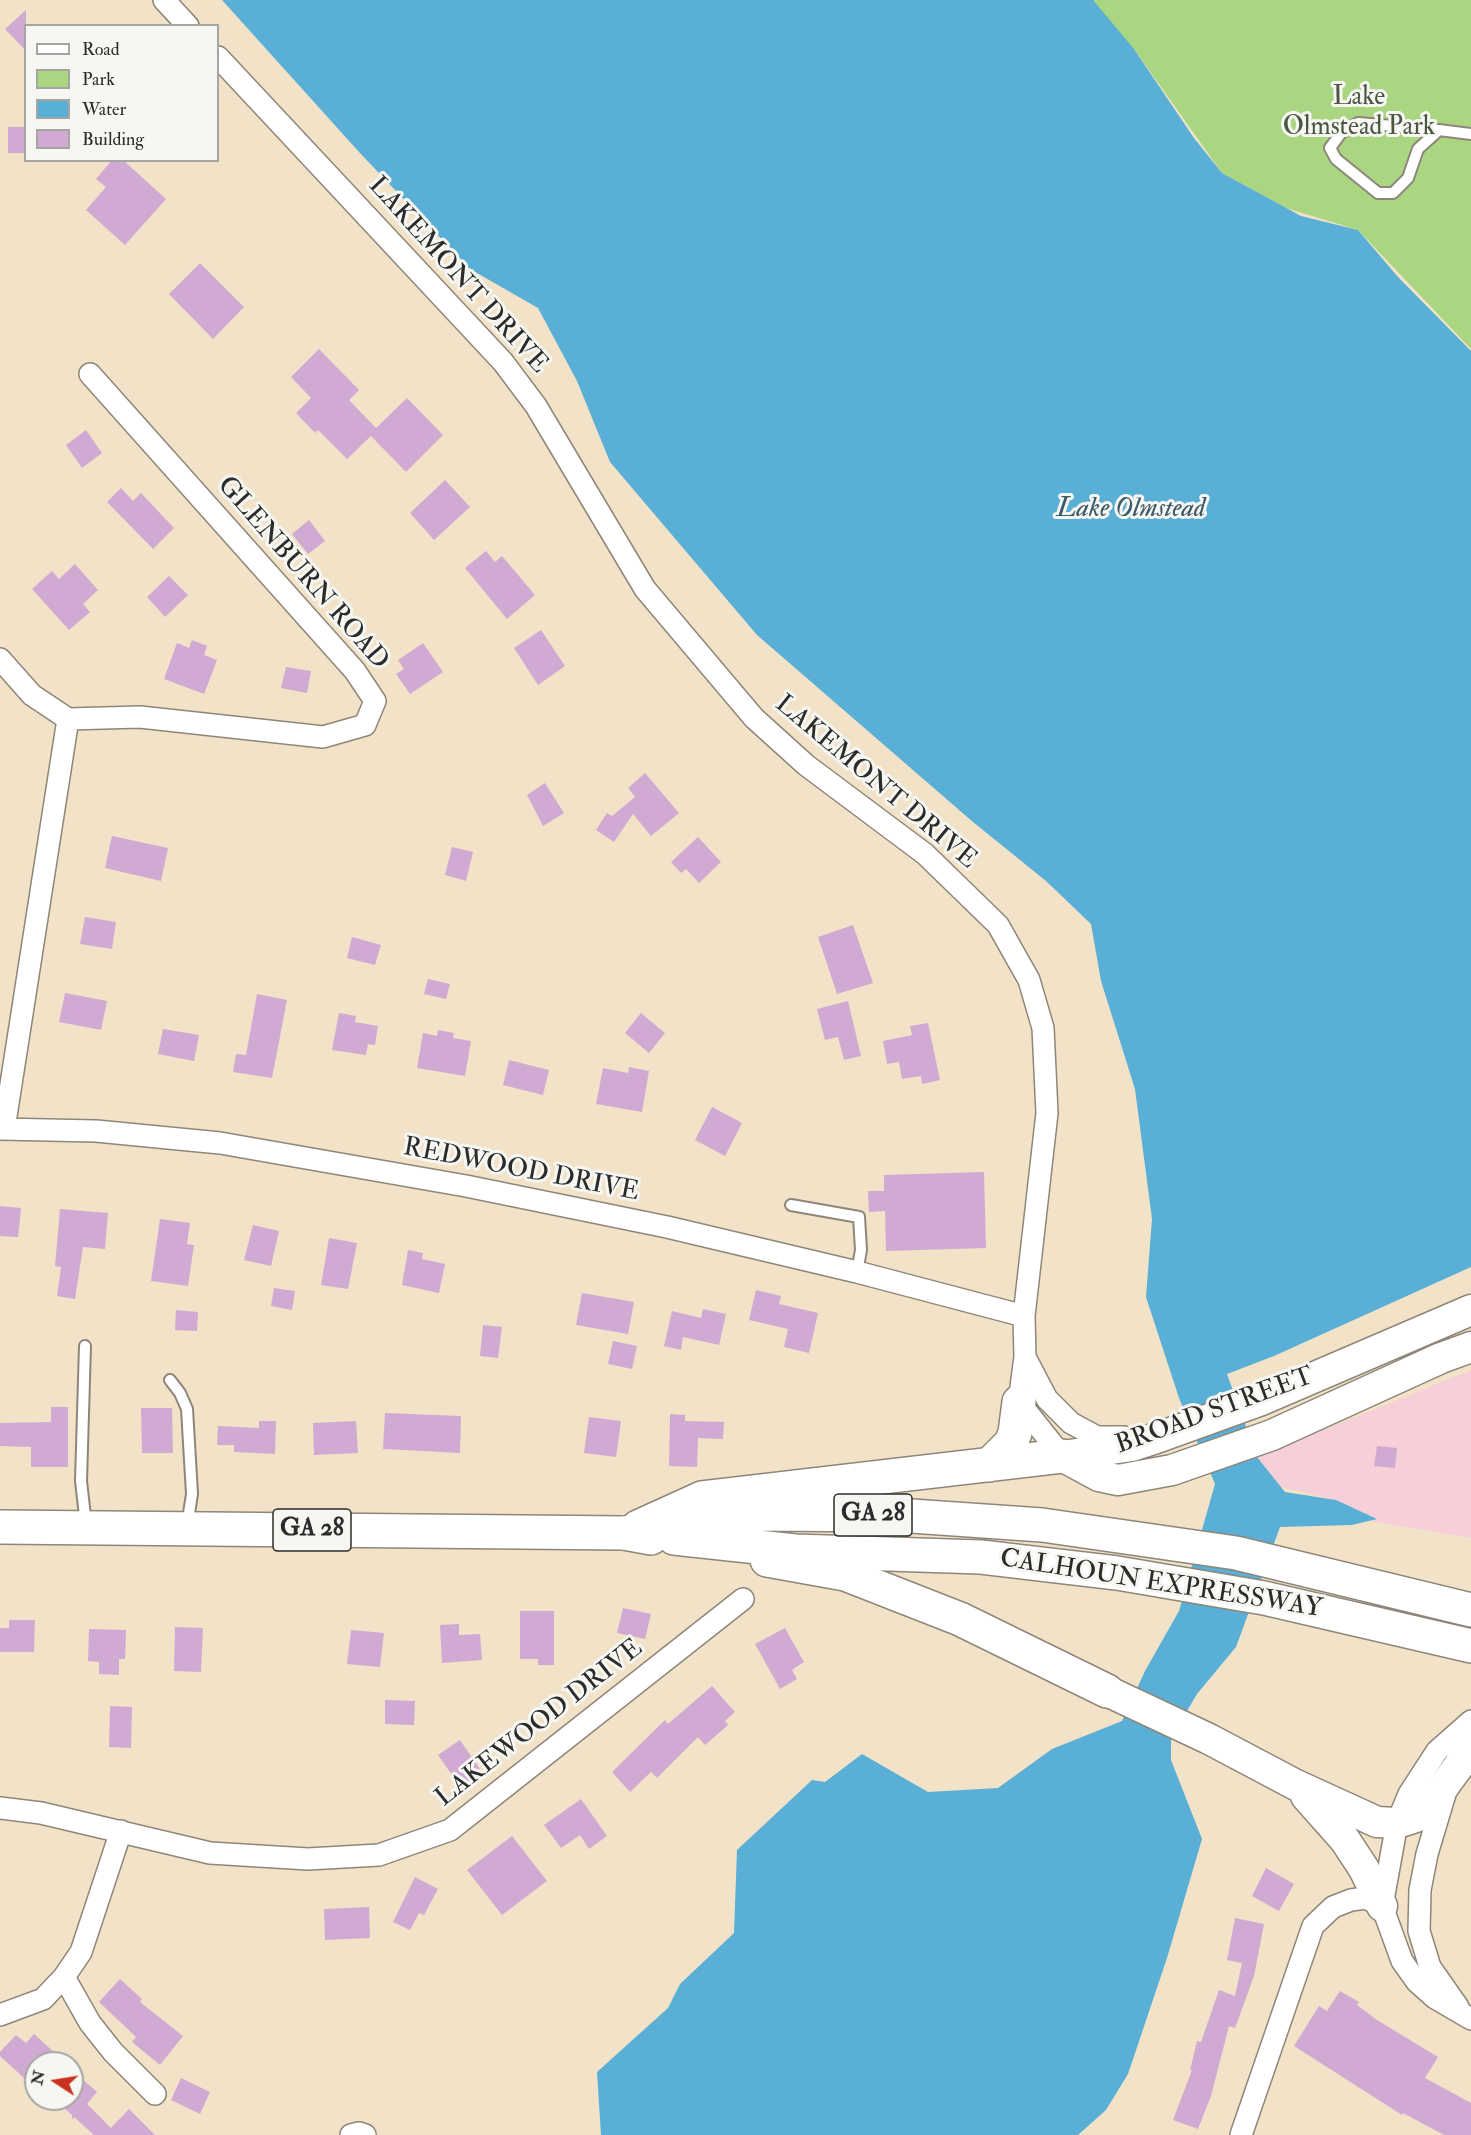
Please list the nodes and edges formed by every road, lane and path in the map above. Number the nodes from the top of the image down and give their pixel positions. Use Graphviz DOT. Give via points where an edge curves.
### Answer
graph roads {
  1 [pos="164,0"];
  2 [pos="186,24"];
  3 [pos="219,58"];
  4 [pos="1439,130"];
  5 [pos="1471,134"];
  6 [pos="90,374"];
  7 [pos="0,659"];
  8 [pos="68,719"];
  9 [pos="2,1129"];
  10 [pos="791,1205"];
  11 [pos="858,1272"];
  12 [pos="1471,1310"];
  13 [pos="1024,1316"];
  14 [pos="85,1346"];
  15 [pos="1471,1347"];
  16 [pos="1025,1357"];
  17 [pos="170,1380"];
  18 [pos="1019,1402"];
  19 [pos="1162,1436"];
  20 [pos="1062,1456"];
  21 [pos="989,1465"];
  22 [pos="0,1527"];
  23 [pos="87,1528"];
  24 [pos="187,1529"];
  25 [pos="624,1533"];
  26 [pos="743,1599"];
  27 [pos="1471,1610"];
  28 [pos="1471,1646"];
  29 [pos="1107,1691"];
  30 [pos="1471,1721"];
  31 [pos="1471,1749"];
  32 [pos="1449,1782"];
  33 [pos="1296,1785"];
  34 [pos="0,1808"];
  35 [pos="1397,1823"];
  36 [pos="121,1832"];
  37 [pos="1382,1906"];
  38 [pos="64,1977"];
  39 [pos="0,2014"];
  40 [pos="1467,2017"];
  41 [pos="155,2094"];
  42 [pos="351,2135"];
  43 [pos="365,2135"];
  44 [pos="1242,2135"];
  1 -- 2 [label="street"];
  3 -- 13 [label="street, LAKEMONT DRIVE" via="503,362 536,405 645,589 754,718 806,765 925,854 998,926 1029,980 1043,1028 1047,1113"];
  4 -- 4 [label="lane" via="1358,123 1341,133 1330,148 1336,159 1378,193 1393,193 1408,178 1418,149"];
  4 -- 5 [label="lane"];
  6 -- 8 [label="street, GLENBURN ROAD" via="355,671 375,701 366,725 323,737 140,717"];
  7 -- 8 [label="street" via="32,695"];
  8 -- 9 [label="street"];
  9 -- 11 [label="street, REDWOOD DRIVE" via="96,1131 220,1143 656,1224"];
  10 -- 11 [label="lane" via="859,1217"];
  11 -- 13 [label="street, REDWOOD DRIVE"];
  12 -- 19 [label="main road, BROAD STREET" via="1259,1401"];
  13 -- 16 [label="street, LAKEMONT DRIVE"];
  14 -- 23 [label="lane" via="81,1481"];
  15 -- 20 [label="main road, BROAD STREET" via="1272,1435 1173,1470 1118,1480 1099,1476"];
  16 -- 18 [label="street, LAKEMONT DRIVE"];
  16 -- 19 [label="street, LAKEMONT DRIVE" via="1047,1399 1071,1423 1097,1437"];
  17 -- 24 [label="lane" via="187,1409 192,1494"];
  18 -- 20 [label="street"];
  18 -- 21 [label="main road" via="1011,1443"];
  19 -- 20 [label="main road, BROAD STREET" via="1132,1446"];
  20 -- 21 [label="main road"];
  21 -- 25 [label="main road" via="702,1498"];
  22 -- 23 [label="main road, GA 28"];
  23 -- 24 [label="main road, GA 28"];
  24 -- 25 [label="main road, GA 28"];
  25 -- 27 [label="main road, CALHOUN EXPRESSWAY / GA 28" via="761,1514 897,1515 1042,1525 1236,1553"];
  25 -- 28 [label="main road, CALHOUN EXPRESSWAY / GA 28" via="795,1551 981,1557 1117,1573 1264,1598"];
  25 -- 29 [label="main road" via="845,1574 960,1619"];
  26 -- 36 [label="street, LAKEWOOD DRIVE" via="450,1830 379,1855 308,1859 210,1853"];
  29 -- 33 [label="main road"];
  30 -- 35 [label="street" via="1427,1764"];
  31 -- 32 [label="main road"];
  32 -- 35 [label="main road" via="1428,1808"];
  32 -- 40 [label="street" via="1427,1854 1418,1909 1419,1931 1430,1966"];
  33 -- 35 [label="main road" via="1377,1822"];
  33 -- 37 [label="main road" via="1345,1840"];
  34 -- 36 [label="street, LAKEWOOD DRIVE" via="41,1813"];
  35 -- 37 [label="street"];
  36 -- 38 [label="street" via="81,1952"];
  37 -- 40 [label="street" via="1402,1961 1417,1982"];
  37 -- 44 [label="street" via="1366,1898 1351,1900 1334,1907 1313,1926"];
  38 -- 39 [label="street" via="43,1999"];
  38 -- 41 [label="street" via="90,2023"];
  42 -- 43 [label="street"];
}
